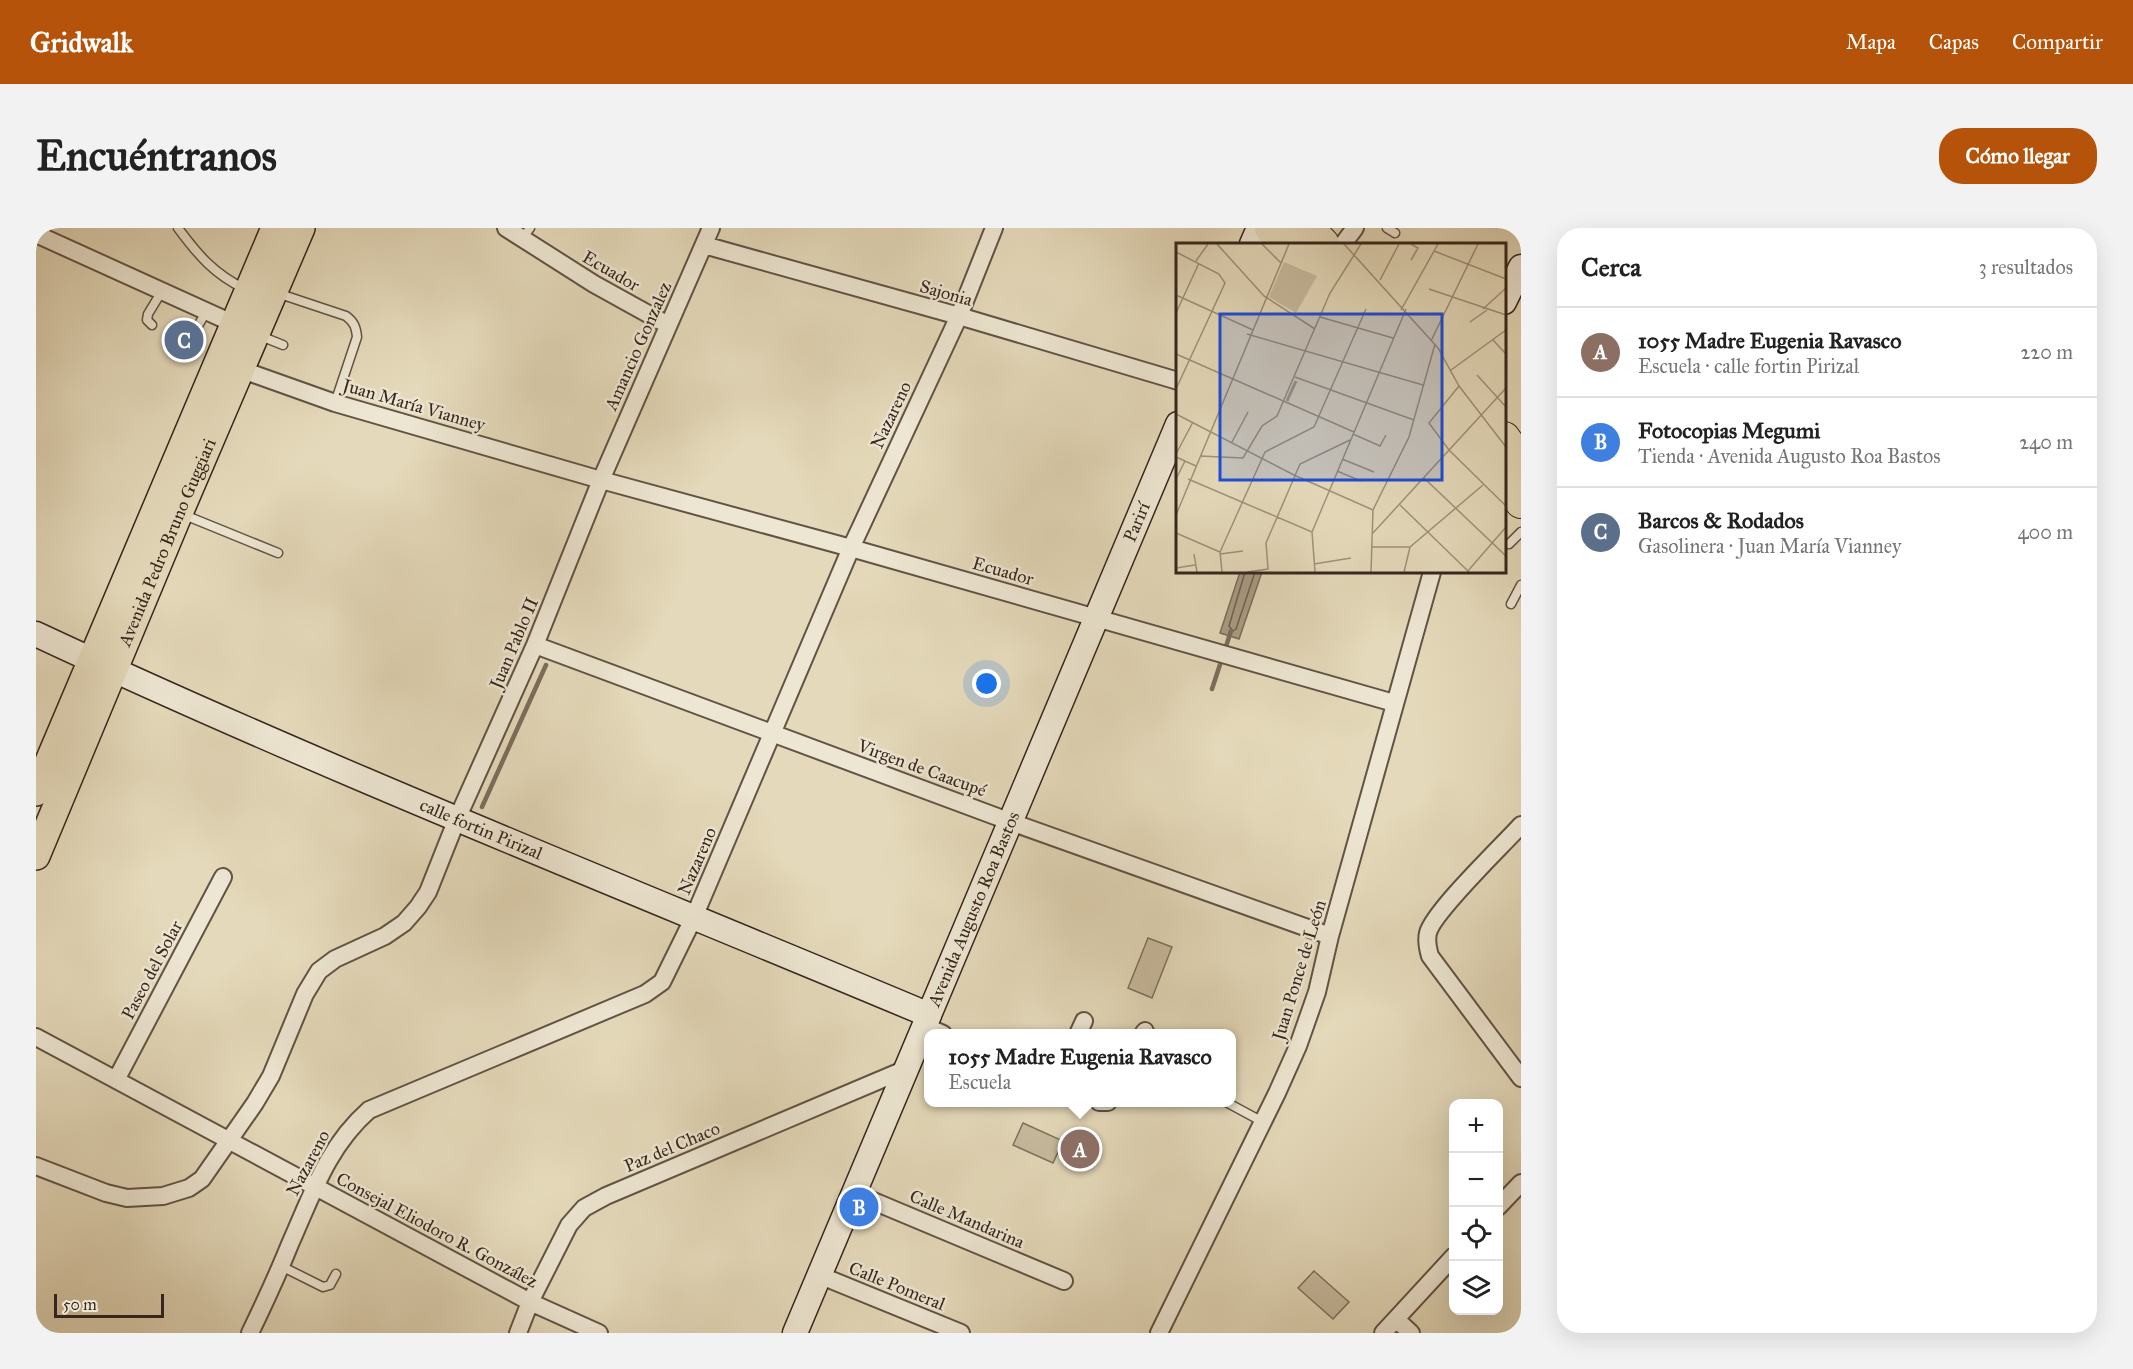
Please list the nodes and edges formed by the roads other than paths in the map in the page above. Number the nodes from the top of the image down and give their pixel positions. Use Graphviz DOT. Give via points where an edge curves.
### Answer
graph roads {
  1 [pos="178,228"];
  2 [pos="275,228"];
  3 [pos="301,228"];
  4 [pos="506,228"];
  5 [pos="711,228"];
  6 [pos="994,228"];
  7 [pos="1259,228"];
  8 [pos="1271,228"];
  9 [pos="1308,228"];
  10 [pos="1355,228"];
  11 [pos="1387,228"];
  12 [pos="526,233"];
  13 [pos="1395,233"];
  14 [pos="36,234"];
  15 [pos="1252,243"];
  16 [pos="1286,243"];
  17 [pos="1322,243"];
  18 [pos="1344,243"];
  19 [pos="704,245"];
  20 [pos="1521,267"];
  21 [pos="162,291"];
  22 [pos="261,291"];
  23 [pos="1506,298"];
  24 [pos="206,312"];
  25 [pos="959,316"];
  26 [pos="152,325"];
  27 [pos="668,325"];
  28 [pos="245,329"];
  29 [pos="195,331"];
  30 [pos="283,345"];
  31 [pos="223,362"];
  32 [pos="1176,380"];
  33 [pos="335,403"];
  34 [pos="1176,429"];
  35 [pos="1506,441"];
  36 [pos="1521,462"];
  37 [pos="1506,476"];
  38 [pos="601,480"];
  39 [pos="1521,502"];
  40 [pos="179,513"];
  41 [pos="1521,532"];
  42 [pos="1509,544"];
  43 [pos="851,548"];
  44 [pos="278,553"];
  45 [pos="1432,573"];
  46 [pos="1521,585"];
  47 [pos="1510,604"];
  48 [pos="1097,618"];
  49 [pos="36,634"];
  50 [pos="536,645"];
  51 [pos="103,665"];
  52 [pos="1394,703"];
  53 [pos="773,733"];
  54 [pos="36,792"];
  55 [pos="458,819"];
  56 [pos="1011,822"];
  57 [pos="1521,825"];
  58 [pos="36,856"];
  59 [pos="223,877"];
  60 [pos="694,917"];
  61 [pos="1330,936"];
  62 [pos="932,1025"];
  63 [pos="36,1037"];
  64 [pos="924,1039"];
  65 [pos="906,1069"];
  66 [pos="1521,1078"];
  67 [pos="116,1080"];
  68 [pos="1235,1107"];
  69 [pos="1263,1122"];
  70 [pos="229,1141"];
  71 [pos="36,1166"];
  72 [pos="1521,1183"];
  73 [pos="315,1188"];
  74 [pos="854,1193"];
  75 [pos="1499,1207"];
  76 [pos="1449,1261"];
  77 [pos="281,1266"];
  78 [pos="336,1274"];
  79 [pos="819,1275"];
  80 [pos="1064,1281"];
  81 [pos="530,1302"];
  82 [pos="1396,1319"];
  83 [pos="250,1333"];
  84 [pos="518,1333"];
  85 [pos="599,1333"];
  86 [pos="795,1333"];
  87 [pos="961,1333"];
  88 [pos="1160,1333"];
  89 [pos="1383,1333"];
  90 [pos="1411,1333"];
  1 -- 22 [label="lane" via="203,261 227,280"];
  2 -- 22 [label="main road, Avenida Pedro Bruno Guggiari"];
  3 -- 22 [label="main road, Avenida Pedro Bruno Guggiari"];
  4 -- 12 [label="street, Ecuador"];
  5 -- 19 [label="street, Amancio Gonzalez"];
  6 -- 25 [label="street, Nazareno"];
  7 -- 15 [label="main road"];
  8 -- 16 [label="highway"];
  9 -- 17 [label="highway"];
  10 -- 18 [label="street"];
  11 -- 13 [label="lane"];
  12 -- 27 [label="street, Ecuador" via="594,284"];
  14 -- 21 [label="street"];
  19 -- 25 [label="street, Sajonia"];
  19 -- 27 [label="street, Amancio Gonzalez"];
  20 -- 23 [label="main road"];
  21 -- 24 [label="street"];
  21 -- 26 [label="lane" via="148,314"];
  22 -- 28 [label="main road, Avenida Pedro Bruno Guggiari"];
  22 -- 33 [label="lane" via="352,321 357,337"];
  24 -- 28 [label="street"];
  24 -- 29 [label="lane"];
  25 -- 32 [label="street, Sajonia"];
  25 -- 43 [label="street, Nazareno"];
  27 -- 38 [label="street, Amancio Gonzalez"];
  28 -- 30 [label="lane"];
  28 -- 31 [label="main road, Avenida Pedro Bruno Guggiari"];
  31 -- 33 [label="street, Juan María Vianney"];
  31 -- 40 [label="main road, Avenida Pedro Bruno Guggiari"];
  31 -- 51 [label="main road, Avenida Pedro Bruno Guggiari"];
  33 -- 38 [label="street, Juan María Vianney"];
  34 -- 48 [label="main road, Parirí"];
  35 -- 36 [label="highway"];
  37 -- 39 [label="highway"];
  38 -- 43 [label="street, Ecuador"];
  38 -- 50 [label="street, Juan Pablo II"];
  40 -- 44 [label="lane"];
  40 -- 51 [label="main road, Avenida Pedro Bruno Guggiari"];
  41 -- 42 [label="lane"];
  43 -- 48 [label="street, Ecuador"];
  43 -- 53 [label="street, Nazareno"];
  45 -- 52 [label="street, Juan Ponce de León"];
  46 -- 47 [label="lane"];
  48 -- 52 [label="street, Ecuador"];
  48 -- 56 [label="main road, Avenida Augusto Roa Bastos"];
  49 -- 51 [label="main road, calle fortin Pirizal"];
  50 -- 53 [label="street, Virgen de Caacupé"];
  50 -- 55 [label="street, Juan Pablo II"];
  51 -- 54 [label="main road, Avenida Pedro Bruno Guggiari"];
  51 -- 55 [label="main road, calle fortin Pirizal"];
  51 -- 58 [label="main road, Avenida Pedro Bruno Guggiari"];
  52 -- 61 [label="street, Juan Ponce de León"];
  53 -- 56 [label="street, Virgen de Caacupé"];
  53 -- 60 [label="street, Nazareno"];
  55 -- 60 [label="main road, calle fortin Pirizal"];
  55 -- 70 [label="street, Juan Pablo II" via="428,892 404,923 319,970 304,994 271,1076"];
  56 -- 61 [label="street, Virgen de Caacupé"];
  56 -- 62 [label="main road, Avenida Augusto Roa Bastos"];
  57 -- 66 [label="street" via="1441,912 1428,933 1427,945 1430,956"];
  59 -- 67 [label="street, Paseo del Solar"];
  60 -- 62 [label="main road, calle fortin Pirizal"];
  60 -- 73 [label="street, Nazareno" via="662,982 645,994 369,1110 336,1146"];
  61 -- 69 [label="street, Juan Ponce de León" via="1317,992 1298,1046"];
  63 -- 67 [label="street, Consejal Eliodoro R. González"];
  64 -- 65 [label="main road, Avenida Augusto Roa Bastos"];
  65 -- 74 [label="main road, Avenida Augusto Roa Bastos"];
  65 -- 81 [label="street, Paz del Chaco" via="606,1196 584,1209 569,1225"];
  67 -- 70 [label="street, Consejal Eliodoro R. González"];
  68 -- 69 [label="lane"];
  69 -- 88 [label="street, Juan Ponce de León"];
  70 -- 71 [label="street, Juan Pablo II" via="202,1179 189,1188 163,1196 127,1198"];
  70 -- 73 [label="street, Consejal Eliodoro R. González"];
  72 -- 75 [label="street"];
  73 -- 77 [label="street, Nazareno"];
  73 -- 81 [label="street, Consejal Eliodoro R. González"];
  74 -- 79 [label="main road, Avenida Augusto Roa Bastos"];
  74 -- 80 [label="street, Calle Mandarina"];
  76 -- 82 [label="street"];
  77 -- 78 [label="lane" via="323,1287 330,1285"];
  77 -- 83 [label="street, Nazareno"];
  79 -- 86 [label="main road, Avenida Augusto Roa Bastos"];
  79 -- 87 [label="street, Calle Pomeral"];
  81 -- 84 [label="street, Paz del Chaco"];
  81 -- 85 [label="street, Consejal Eliodoro R. González"];
  82 -- 89 [label="street"];
  82 -- 90 [label="street"];
}
